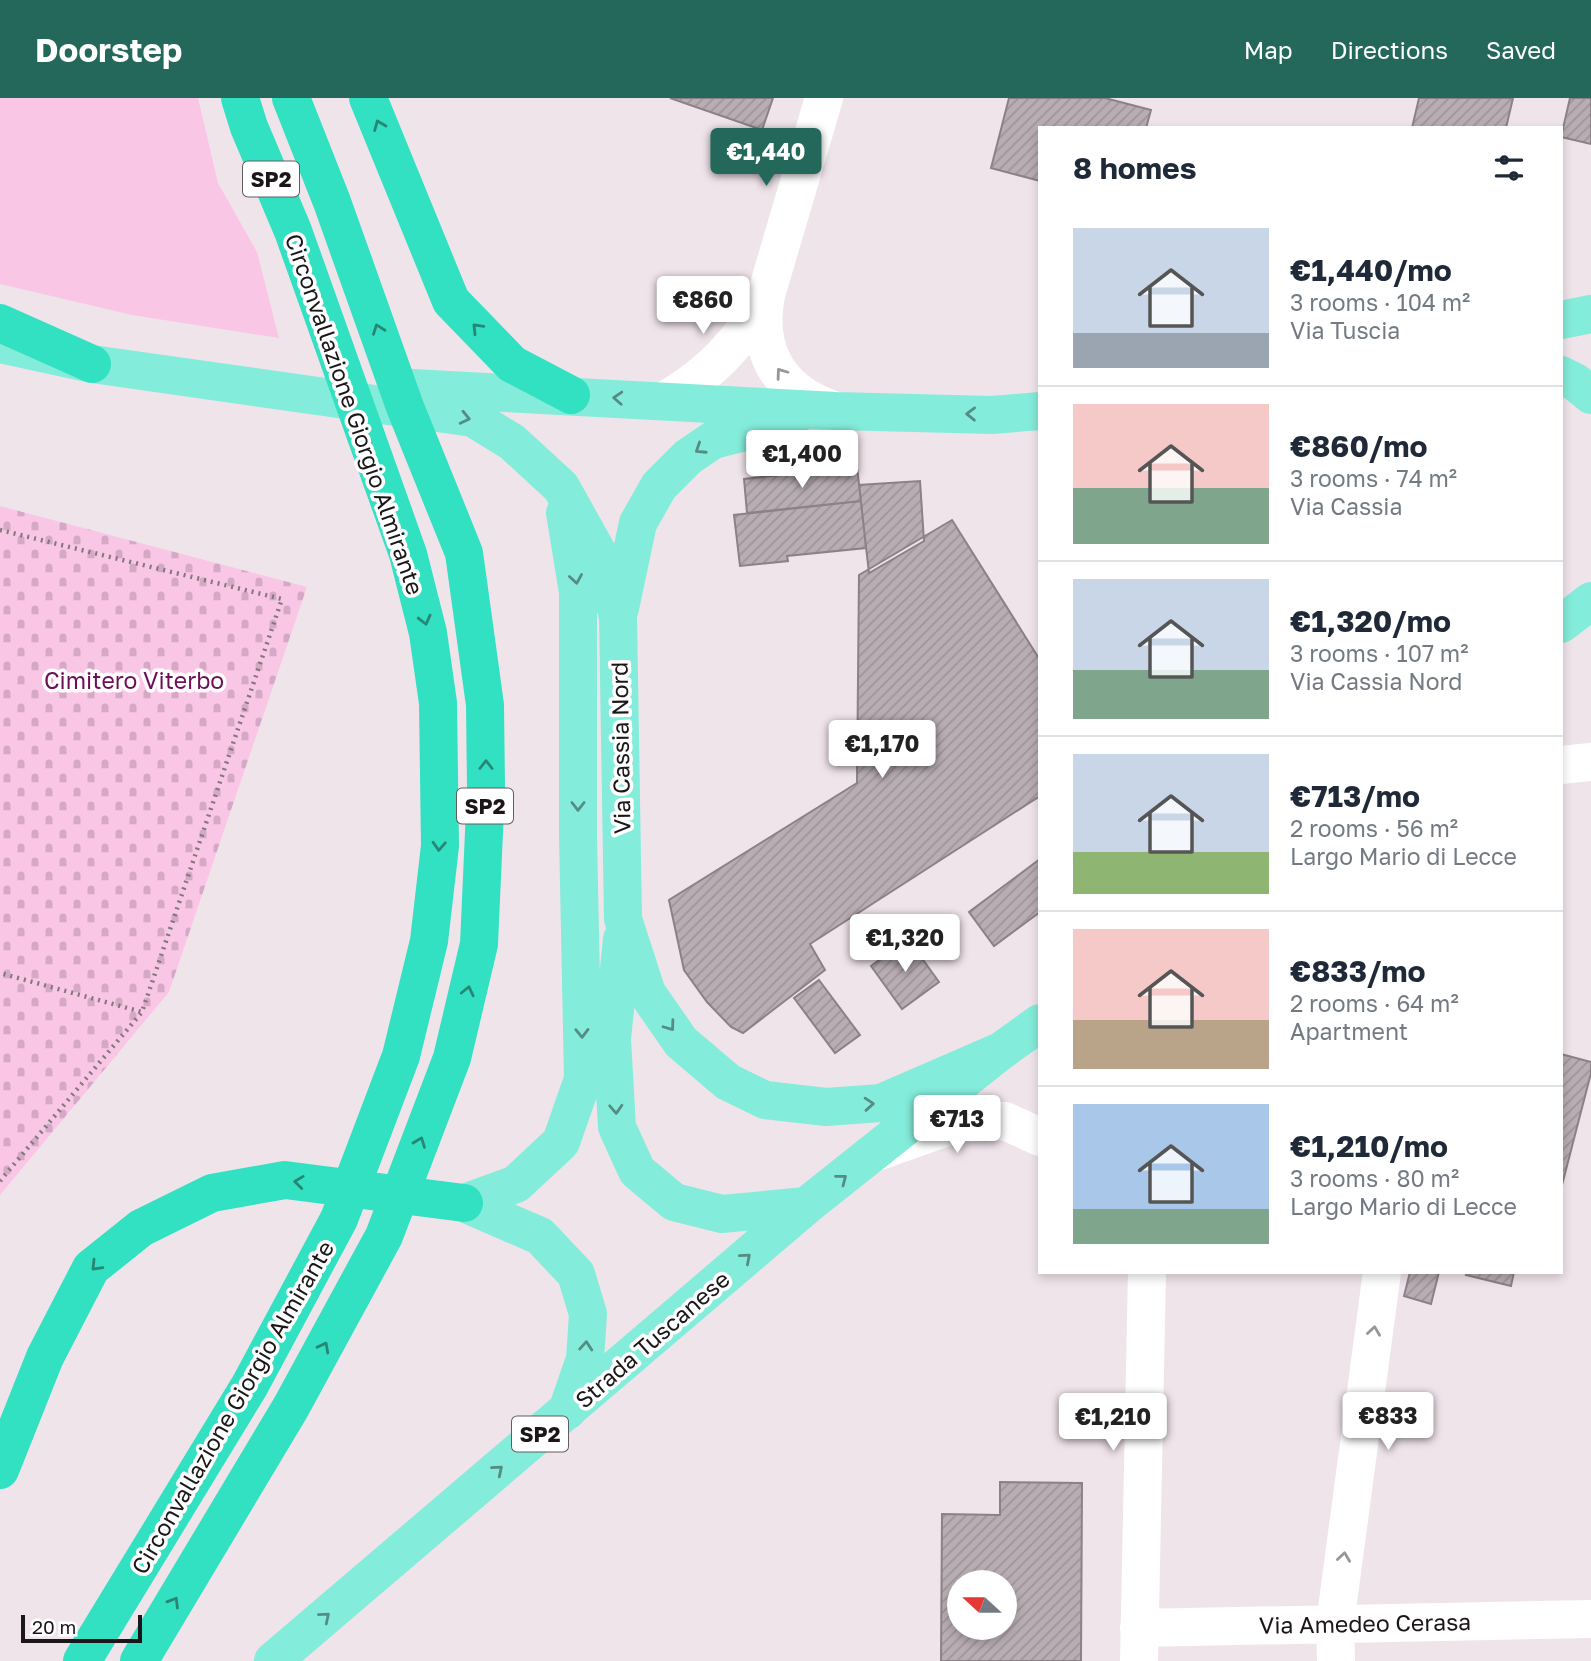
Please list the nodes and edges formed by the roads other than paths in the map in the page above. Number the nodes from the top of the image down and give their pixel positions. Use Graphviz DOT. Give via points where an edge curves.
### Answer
graph roads {
  1 [pos="291,98"];
  2 [pos="368,98"];
  3 [pos="824,98"];
  4 [pos="241,108"];
  5 [pos="766,295"];
  6 [pos="1591,314"];
  7 [pos="1563,320"];
  8 [pos="0,323"];
  9 [pos="0,344"];
  10 [pos="92,364"];
  11 [pos="1563,376"];
  12 [pos="203,380"];
  13 [pos="571,395"];
  14 [pos="1591,395"];
  15 [pos="664,401"];
  16 [pos="835,411"];
  17 [pos="1038,411"];
  18 [pos="561,487"];
  19 [pos="618,617"];
  20 [pos="1591,762"];
  21 [pos="1563,765"];
  22 [pos="623,919"];
  23 [pos="1038,1024"];
  24 [pos="1001,1051"];
  25 [pos="1038,1136"];
  26 [pos="877,1152"];
  27 [pos="464,1203"];
  28 [pos="806,1206"];
  29 [pos="1382,1274"];
  30 [pos="1146,1275"];
  31 [pos="567,1412"];
  32 [pos="0,1470"];
  33 [pos="1591,1619"];
  34 [pos="1336,1643"];
  35 [pos="1139,1644"];
  36 [pos="82,1661"];
  37 [pos="139,1661"];
  38 [pos="272,1661"];
  37 -- 1 [label="highway, Circonvallazione Giorgio Almirante / SP2, one-way" via="291,1407 384,1236 452,1058 479,943 485,705 464,553"];
  13 -- 2 [label="highway, one-way" via="512,364 451,301"];
  3 -- 5 [label="street"];
  4 -- 36 [label="highway, Circonvallazione Giorgio Almirante / SP2, one-way" via="293,231 408,554 428,633 438,703 440,846 429,941 401,1056 340,1219 250,1385"];
  5 -- 15 [label="street" via="725,356"];
  16 -- 5 [label="street, one-way" via="797,392 770,359 762,317"];
  6 -- 7 [label="main road"];
  8 -- 10 [label="highway"];
  9 -- 10 [label="main road, Via Cassia Nord"];
  10 -- 12 [label="main road, Via Cassia Nord"];
  11 -- 14 [label="main road"];
  12 -- 13 [label="main road, Via Cassia Nord"];
  12 -- 18 [label="main road, Via Cassia Nord, one-way" via="473,418 512,442"];
  15 -- 13 [label="main road, Via Cassia Nord, one-way"];
  15 -- 16 [label="main road, Via Cassia Nord"];
  17 -- 16 [label="main road, Via Cassia Nord, one-way" via="992,415"];
  16 -- 19 [label="main road, one-way" via="713,440 688,457 659,486 638,523"];
  18 -- 19 [label="main road, Via Cassia Nord" via="605,566"];
  18 -- 27 [label="main road, one-way" via="578,592 583,1079 561,1142 516,1184"];
  19 -- 22 [label="main road, Via Cassia Nord"];
  20 -- 21 [label="street"];
  22 -- 24 [label="main road, Via Cassia Nord, one-way" via="647,993 681,1042 728,1082 765,1100 826,1107 881,1103"];
  22 -- 28 [label="main road, one-way" via="612,1039 617,1127 637,1171 674,1202 722,1214"];
  23 -- 24 [label="main road, Via Cassia Nord / SP2"];
  24 -- 26 [label="main road, Via Cassia Nord / SP2"];
  25 -- 26 [label="street" via="1005,1121 958,1123"];
  28 -- 26 [label="main road, Via Cassia Nord / SP2, one-way"];
  31 -- 27 [label="main road, one-way" via="586,1348 588,1314 576,1273 540,1236"];
  27 -- 32 [label="highway, one-way" via="285,1180 212,1193 141,1228 91,1268 45,1357"];
  31 -- 28 [label="main road, Strada Tuscanese / SP2, one-way"];
  34 -- 29 [label="street, one-way"];
  30 -- 35 [label="street"];
  38 -- 31 [label="main road, Strada Tuscanese / SP2, one-way"];
  33 -- 34 [label="street, Via Amedeo Cerasa"];
  34 -- 35 [label="street, Via Amedeo Cerasa"];
}
